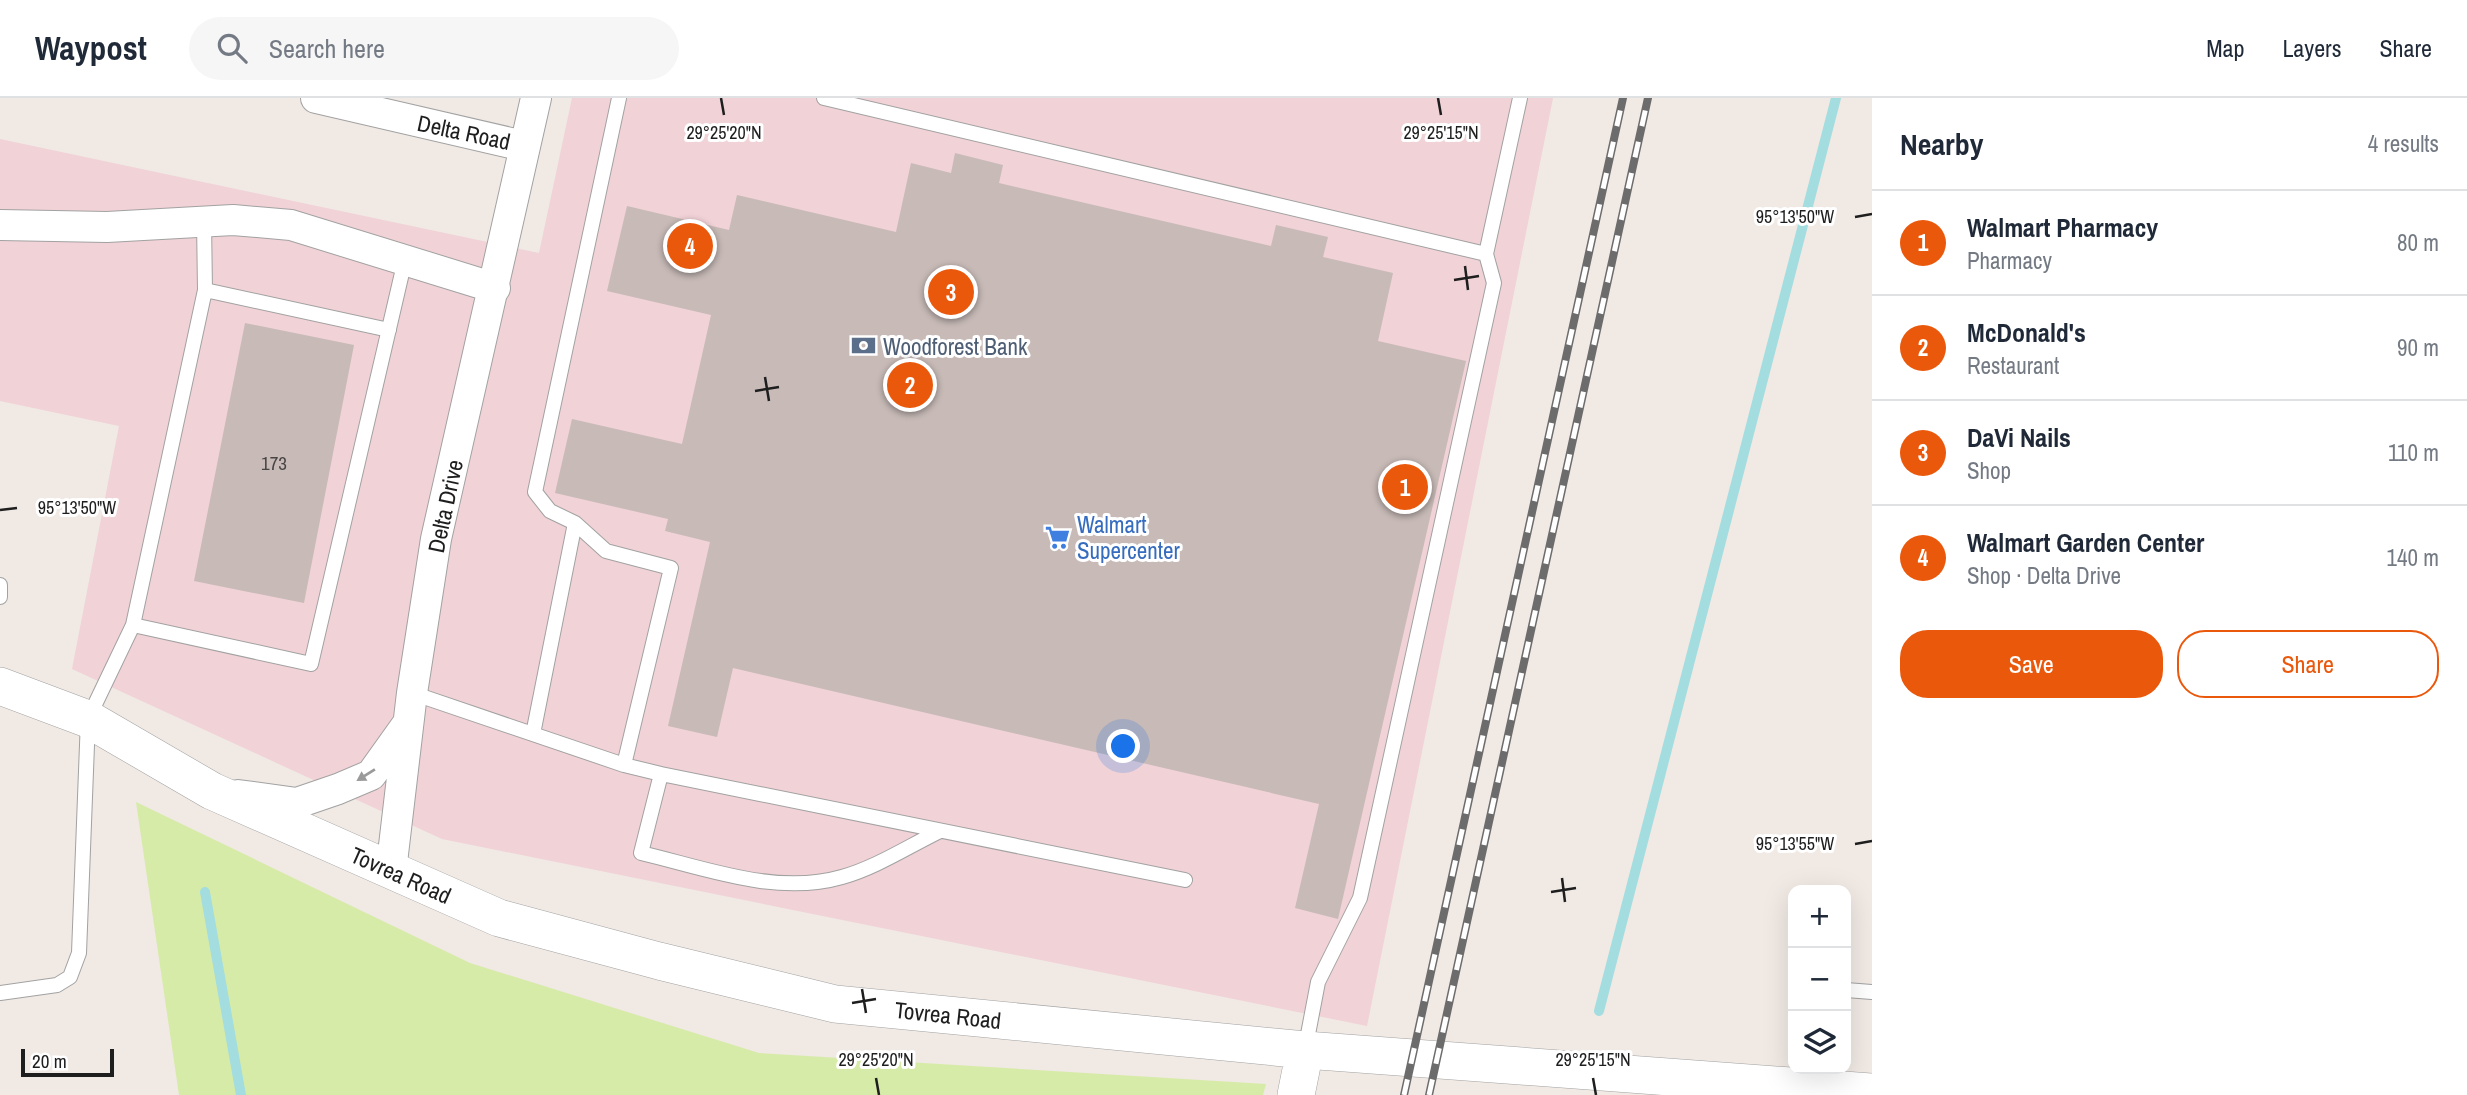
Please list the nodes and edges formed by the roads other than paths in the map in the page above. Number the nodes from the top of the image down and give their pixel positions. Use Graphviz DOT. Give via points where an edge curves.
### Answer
graph roads {
  1 [pos="316,98"];
  2 [pos="536,98"];
  3 [pos="619,98"];
  4 [pos="824,98"];
  5 [pos="1520,98"];
  6 [pos="399,108"];
  7 [pos="524,146"];
  8 [pos="204,221"];
  9 [pos="0,225"];
  10 [pos="1486,254"];
  11 [pos="405,260"];
  12 [pos="495,288"];
  13 [pos="205,290"];
  14 [pos="389,330"];
  15 [pos="575,523"];
  16 [pos="0,585"];
  17 [pos="0,597"];
  18 [pos="133,625"];
  19 [pos="0,686"];
  20 [pos="412,693"];
  21 [pos="89,719"];
  22 [pos="409,723"];
  23 [pos="533,734"];
  24 [pos="624,765"];
  25 [pos="661,774"];
  26 [pos="212,791"];
  27 [pos="940,831"];
  28 [pos="391,871"];
  29 [pos="1185,880"];
  30 [pos="1851,990"];
  31 [pos="1872,992"];
  32 [pos="0,993"];
  33 [pos="1305,1050"];
  34 [pos="1827,1079"];
  35 [pos="1872,1092"];
  36 [pos="1296,1095"];
  1 -- 6 [label="street, Delta Road"];
  2 -- 7 [label="street, Delta Road"];
  3 -- 15 [label="lane" via="535,492 550,511"];
  4 -- 10 [label="lane"];
  5 -- 10 [label="lane"];
  6 -- 7 [label="street, Delta Road"];
  7 -- 12 [label="street, Delta Drive"];
  8 -- 9 [label="street" via="107,227"];
  8 -- 11 [label="street" via="291,225"];
  8 -- 13 [label="lane"];
  10 -- 33 [label="lane" via="1494,283 1360,898 1318,982"];
  11 -- 12 [label="street"];
  11 -- 14 [label="lane"];
  12 -- 20 [label="street, Delta Drive" via="436,539"];
  13 -- 14 [label="lane"];
  13 -- 18 [label="lane"];
  14 -- 18 [label="lane" via="312,664"];
  15 -- 23 [label="lane"];
  15 -- 24 [label="lane" via="606,551 671,568"];
  16 -- 17 [label="lane"];
  18 -- 21 [label="lane"];
  19 -- 21 [label="street, Tovrea Road"];
  20 -- 22 [label="street, Delta Drive"];
  20 -- 23 [label="lane"];
  21 -- 26 [label="street, Tovrea Road"];
  21 -- 32 [label="lane" via="79,953 69,977 57,985"];
  22 -- 26 [label="street, one-way" via="371,775 298,803"];
  22 -- 28 [label="street, Delta Drive"];
  23 -- 24 [label="lane"];
  24 -- 25 [label="lane"];
  25 -- 27 [label="lane"];
  25 -- 27 [label="lane" via="641,853 768,882 794,885 843,877"];
  26 -- 28 [label="street, Tovrea Road"];
  27 -- 29 [label="lane"];
  28 -- 33 [label="street, Tovrea Road" via="499,918 835,1004"];
  30 -- 31 [label="lane"];
  33 -- 34 [label="street, Tovrea Road"];
  33 -- 36 [label="street"];
  34 -- 35 [label="street, Tovrea Road"];
}
